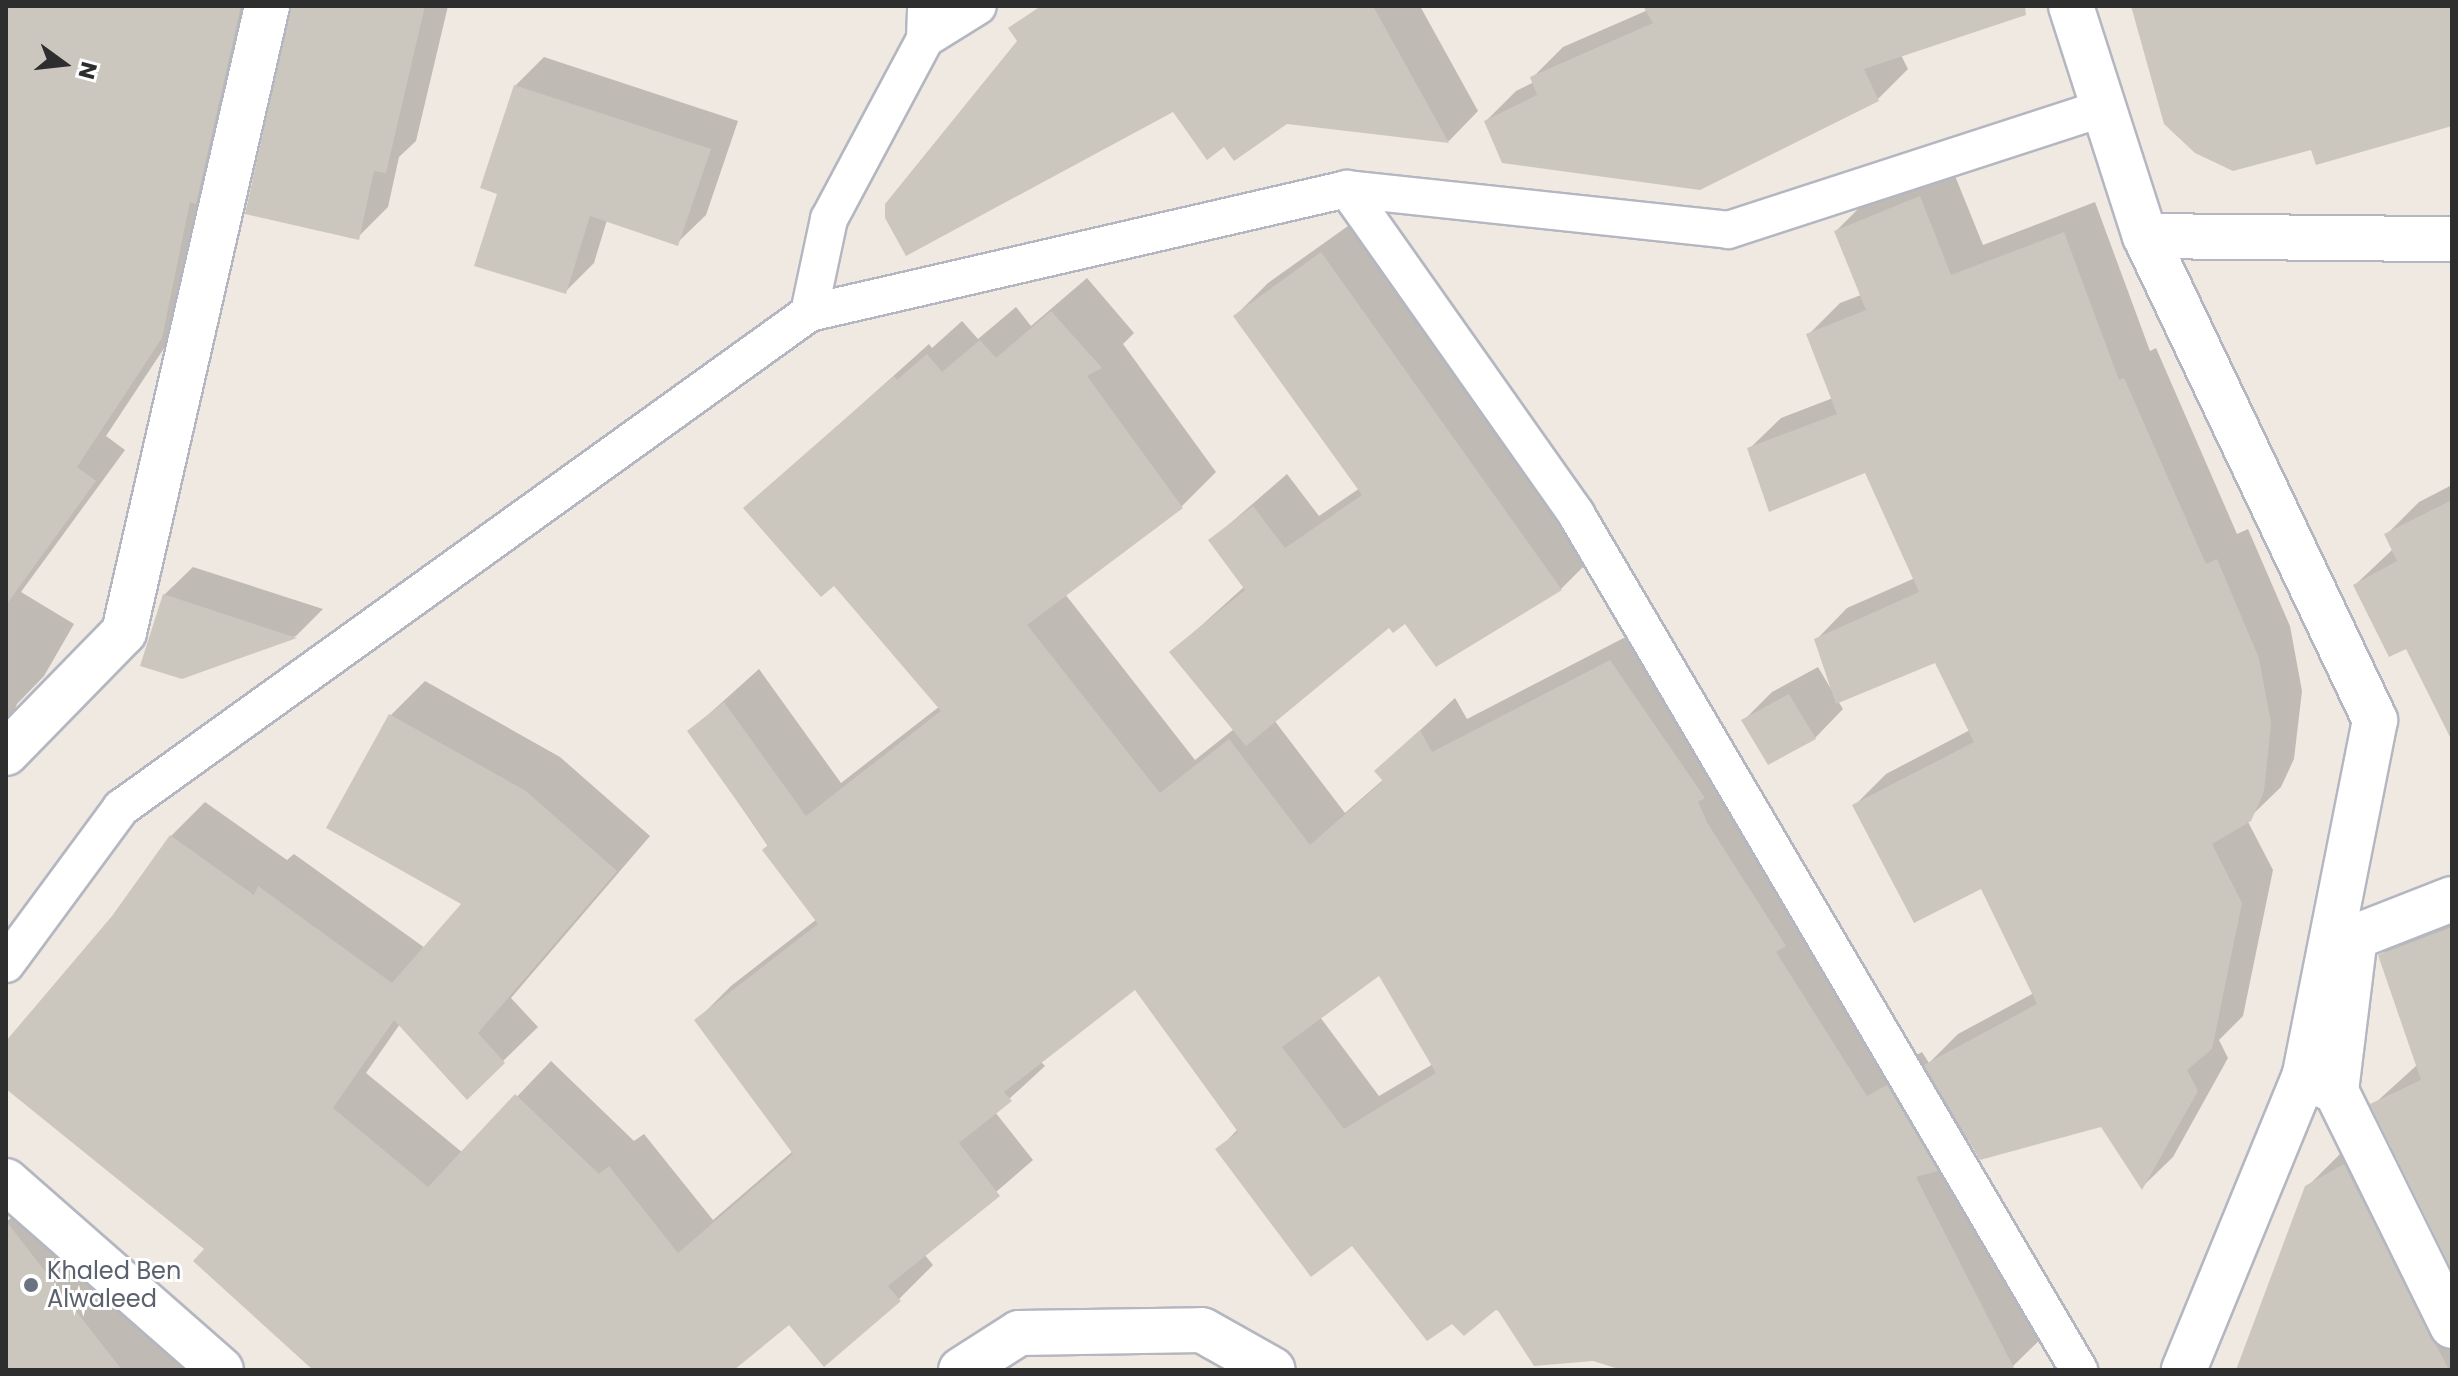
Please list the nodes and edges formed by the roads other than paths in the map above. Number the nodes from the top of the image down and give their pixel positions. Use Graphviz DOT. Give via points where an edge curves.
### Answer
graph roads {
  1 [pos="267,6"];
  2 [pos="978,6"];
  3 [pos="2071,6"];
  4 [pos="926,22"];
  5 [pos="2104,108"];
  6 [pos="1347,189"];
  7 [pos="2145,236"];
  8 [pos="2452,239"];
  9 [pos="809,313"];
  10 [pos="6,753"];
  11 [pos="2452,899"];
  12 [pos="6,964"];
  13 [pos="2320,1084"];
  14 [pos="6,1181"];
  15 [pos="2452,1326"];
  16 [pos="221,1370"];
  17 [pos="961,1370"];
  18 [pos="1273,1370"];
  19 [pos="2079,1370"];
  20 [pos="2184,1370"];
  1 -- 10 [label="street" via="124,632"];
  2 -- 4 [label="lane"];
  3 -- 5 [label="street"];
  4 -- 9 [label="lane" via="829,219"];
  5 -- 6 [label="lane" via="1728,230"];
  5 -- 7 [label="street"];
  6 -- 9 [label="lane"];
  6 -- 19 [label="lane" via="1576,514"];
  7 -- 8 [label="street"];
  7 -- 13 [label="street" via="2375,720"];
  9 -- 12 [label="lane" via="121,808"];
  11 -- 13 [label="street" via="2355,937"];
  13 -- 15 [label="street"];
  13 -- 20 [label="street"];
  14 -- 16 [label="street"];
  17 -- 18 [label="street" via="1019,1333 1202,1330"];
}
